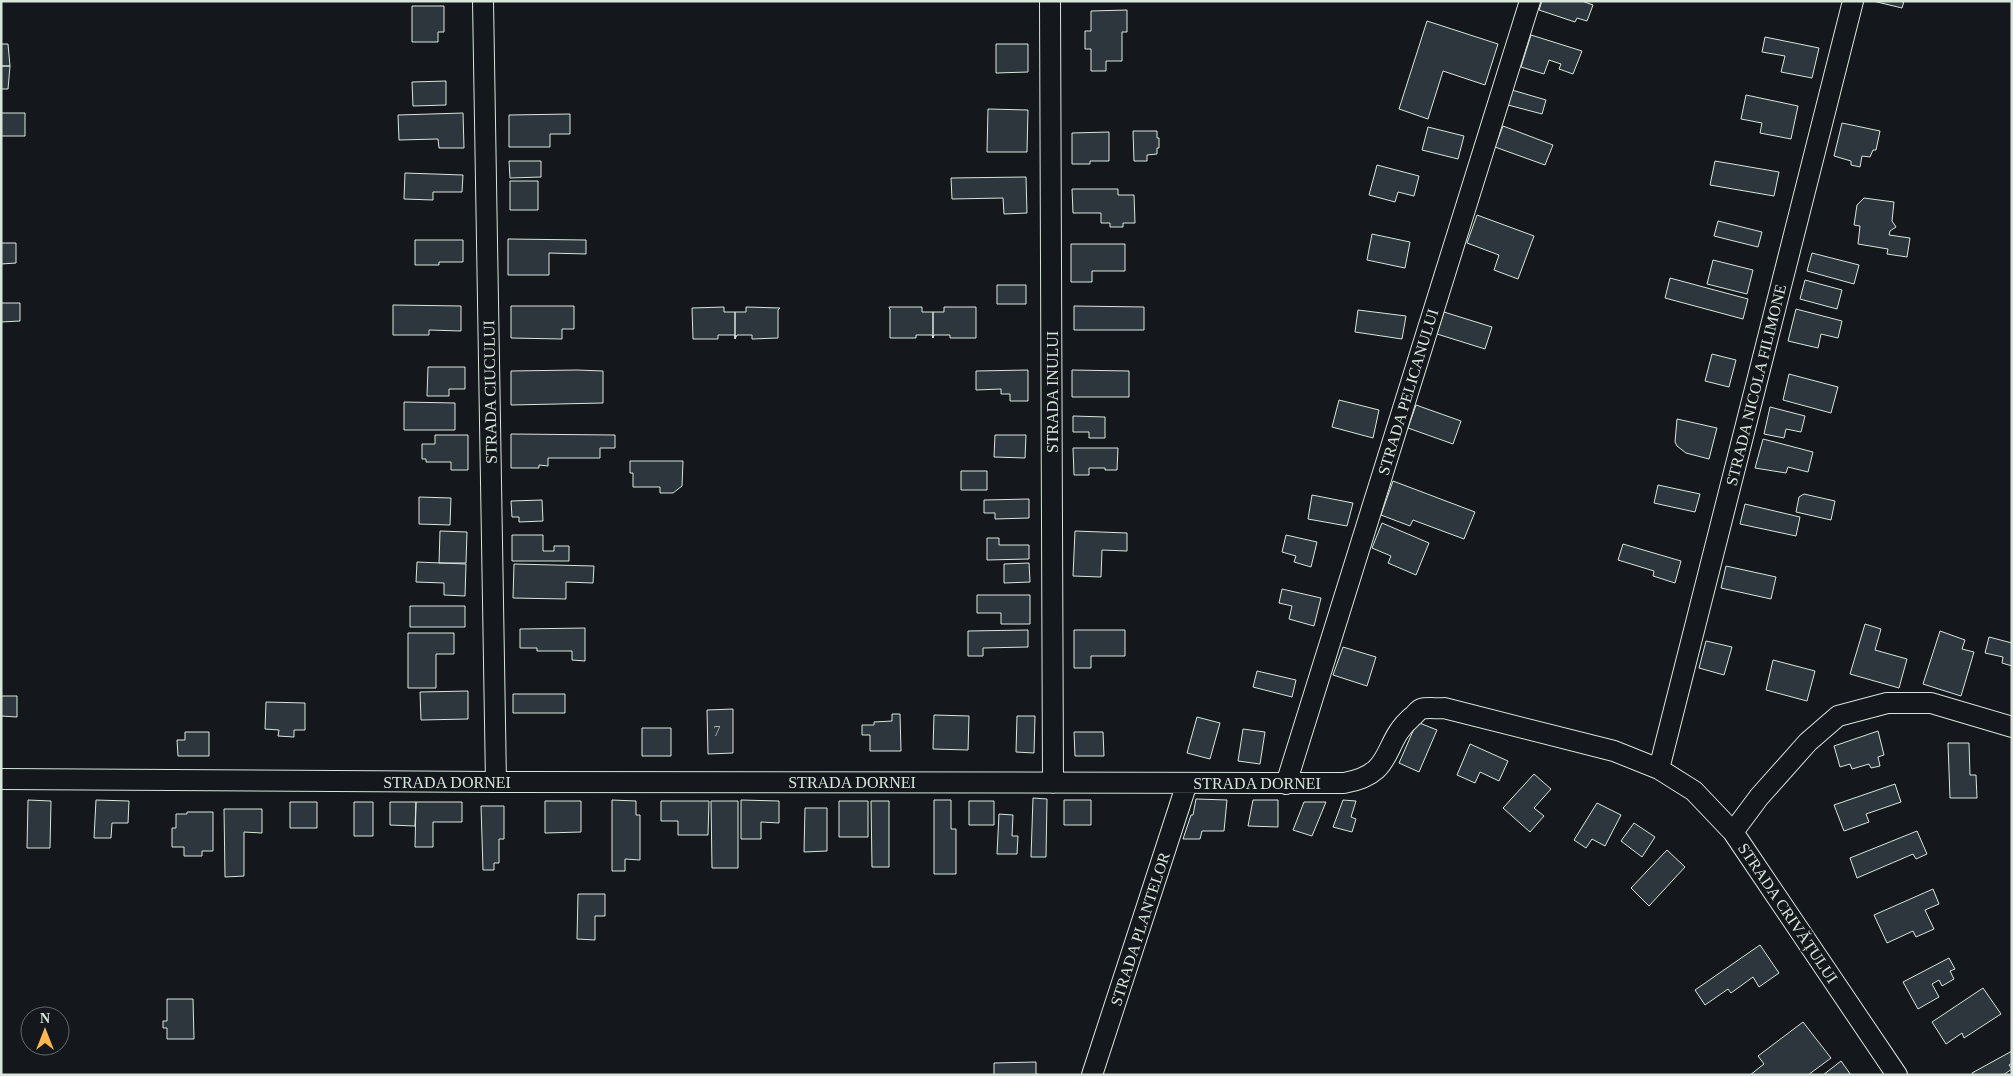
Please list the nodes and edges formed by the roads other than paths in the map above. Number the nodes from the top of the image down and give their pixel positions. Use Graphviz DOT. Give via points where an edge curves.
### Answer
graph roads {
  1 [pos="484,1"];
  2 [pos="1050,1"];
  3 [pos="1530,1"];
  4 [pos="1853,1"];
  5 [pos="2012,727"];
  6 [pos="1659,769"];
  7 [pos="1,778"];
  8 [pos="496,782"];
  9 [pos="1054,782"];
  10 [pos="1187,783"];
  11 [pos="1286,784"];
  12 [pos="1733,832"];
  13 [pos="1092,1075"];
  14 [pos="1898,1075"];
  1 -- 8 [label="street, STRADA CIUCULUI"];
  2 -- 9 [label="street, STRADA INULUI"];
  3 -- 11 [label="street, STRADA PELICANULUI"];
  4 -- 6 [label="street, STRADA NICOLA FILIMONE"];
  5 -- 12 [label="street" via="1931,703 1887,703 1838,716 1759,796"];
  6 -- 11 [label="street, STRADA DORNEI" via="1605,748 1444,708 1421,709 1404,724 1375,772 1361,780"];
  6 -- 12 [label="street, STRADA CRIVĂȚULUI" via="1694,791"];
  7 -- 8 [label="street, STRADA DORNEI"];
  8 -- 9 [label="street, STRADA DORNEI"];
  9 -- 10 [label="street, STRADA DORNEI"];
  10 -- 11 [label="street, STRADA DORNEI"];
  10 -- 13 [label="street, STRADA PLANTELOR"];
  12 -- 14 [label="street, STRADA CRIVĂȚULUI"];
}
